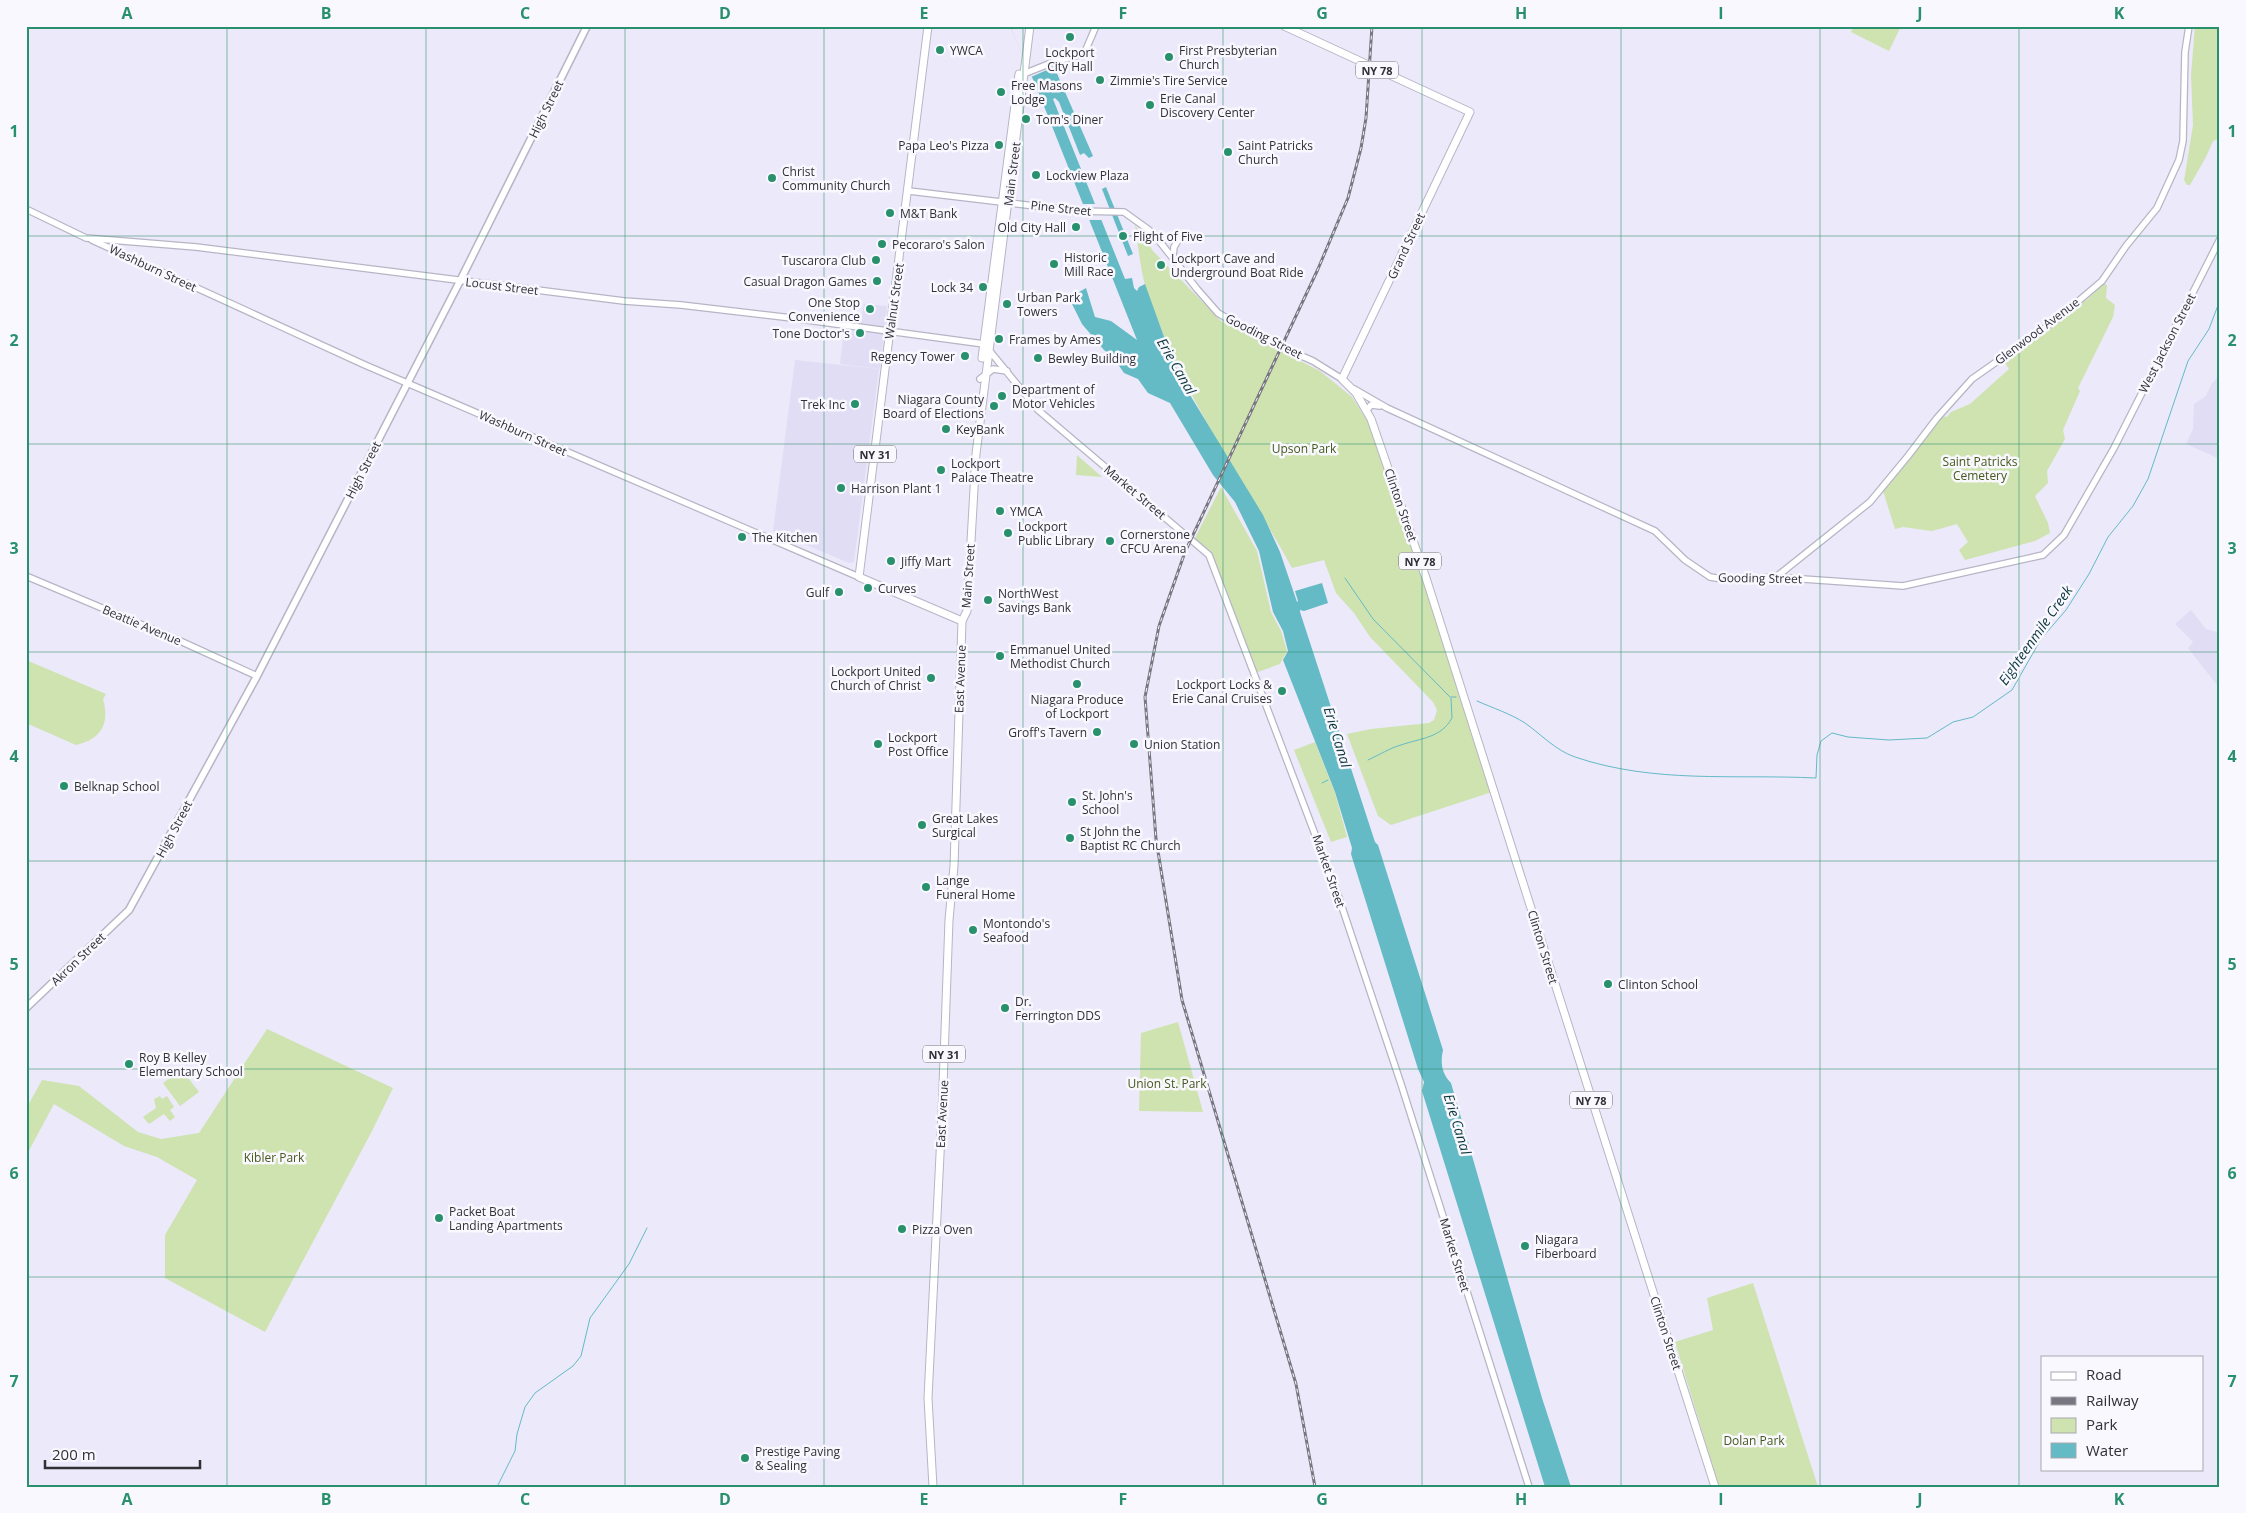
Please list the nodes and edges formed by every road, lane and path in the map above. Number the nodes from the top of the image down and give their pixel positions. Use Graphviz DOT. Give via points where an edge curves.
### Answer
graph roads {
  1 [pos="587,26"];
  2 [pos="928,26"];
  3 [pos="1025,26"];
  4 [pos="1030,26"];
  5 [pos="1096,26"];
  6 [pos="1284,26"];
  7 [pos="2188,26"];
  8 [pos="1024,74"];
  9 [pos="909,191"];
  10 [pos="1006,202"];
  11 [pos="26,209"];
  12 [pos="1124,212"];
  13 [pos="1180,236"];
  14 [pos="86,238"];
  15 [pos="2220,239"];
  16 [pos="1173,256"];
  17 [pos="460,281"];
  18 [pos="890,331"];
  19 [pos="986,346"];
  20 [pos="1007,371"];
  21 [pos="982,376"];
  22 [pos="1342,379"];
  23 [pos="408,384"];
  24 [pos="1350,387"];
  25 [pos="1387,408"];
  26 [pos="1367,410"];
  27 [pos="2114,448"];
  28 [pos="26,576"];
  29 [pos="859,577"];
  30 [pos="1776,577"];
  31 [pos="962,621"];
  32 [pos="257,676"];
  33 [pos="129,910"];
  34 [pos="26,1008"];
  35 [pos="933,1487"];
  36 [pos="1528,1487"];
  37 [pos="1715,1487"];
  1 -- 17 [label="main road, High Street"];
  2 -- 9 [label="main road, Walnut Street / NY 31"];
  3 -- 8 [label="main road, Main Street" via="1021,56"];
  4 -- 8 [label="main road, Main Street"];
  5 -- 8 [label="street" via="1084,54"];
  6 -- 22 [label="main road, Grand Street / NY 78" via="1470,112"];
  7 -- 30 [label="street, Glenwood Avenue" via="2183,141 2179,160 2157,208 2102,282 2056,320 1972,379 1936,418 1870,502"];
  8 -- 10 [label="main road, Main Street"];
  9 -- 10 [label="street, Pine Street"];
  9 -- 18 [label="main road, Walnut Street / NY 31"];
  10 -- 12 [label="street, Pine Street" via="1077,211"];
  10 -- 19 [label="main road, Main Street"];
  11 -- 14 [label="street, Locust Street"];
  12 -- 16 [label="street, Gooding Street" via="1149,230"];
  13 -- 16 [label="street"];
  14 -- 17 [label="street, Locust Street" via="196,247"];
  14 -- 23 [label="street, Washburn Street"];
  15 -- 27 [label="street, West Jackson Street"];
  16 -- 22 [label="street, Gooding Street" via="1218,313"];
  17 -- 18 [label="street, Locust Street"];
  17 -- 23 [label="main road, High Street"];
  18 -- 19 [label="street, Locust Street"];
  18 -- 29 [label="main road, Walnut Street / NY 31"];
  19 -- 20 [label="street, Market Street"];
  19 -- 21 [label="main road, Main Street"];
  20 -- 21 [label="street" via="993,368"];
  20 -- 36 [label="street, Market Street" via="1038,410 1209,555 1338,895 1402,1084"];
  21 -- 31 [label="main road, Main Street" via="971,454"];
  22 -- 24 [label="main road, Gooding Street / NY 78"];
  23 -- 29 [label="street, Washburn Street"];
  23 -- 32 [label="main road, High Street"];
  24 -- 25 [label="street, Gooding Street"];
  24 -- 26 [label="main road, Gooding Street / NY 78"];
  25 -- 26 [label="street" via="1371,404"];
  25 -- 30 [label="street, Gooding Street" via="1655,532 1685,560 1710,577 1730,580"];
  26 -- 37 [label="main road, Clinton Street / NY 78" via="1470,713"];
  27 -- 30 [label="street, Gooding Street" via="2064,535 2043,554 1903,586"];
  28 -- 32 [label="street, Beattie Avenue"];
  29 -- 31 [label="main road, Washburn Street"];
  31 -- 35 [label="main road, East Avenue / NY 31" via="954,866 948,923 928,1398"];
  32 -- 33 [label="main road, High Street"];
  33 -- 34 [label="main road, Akron Street"];
}
